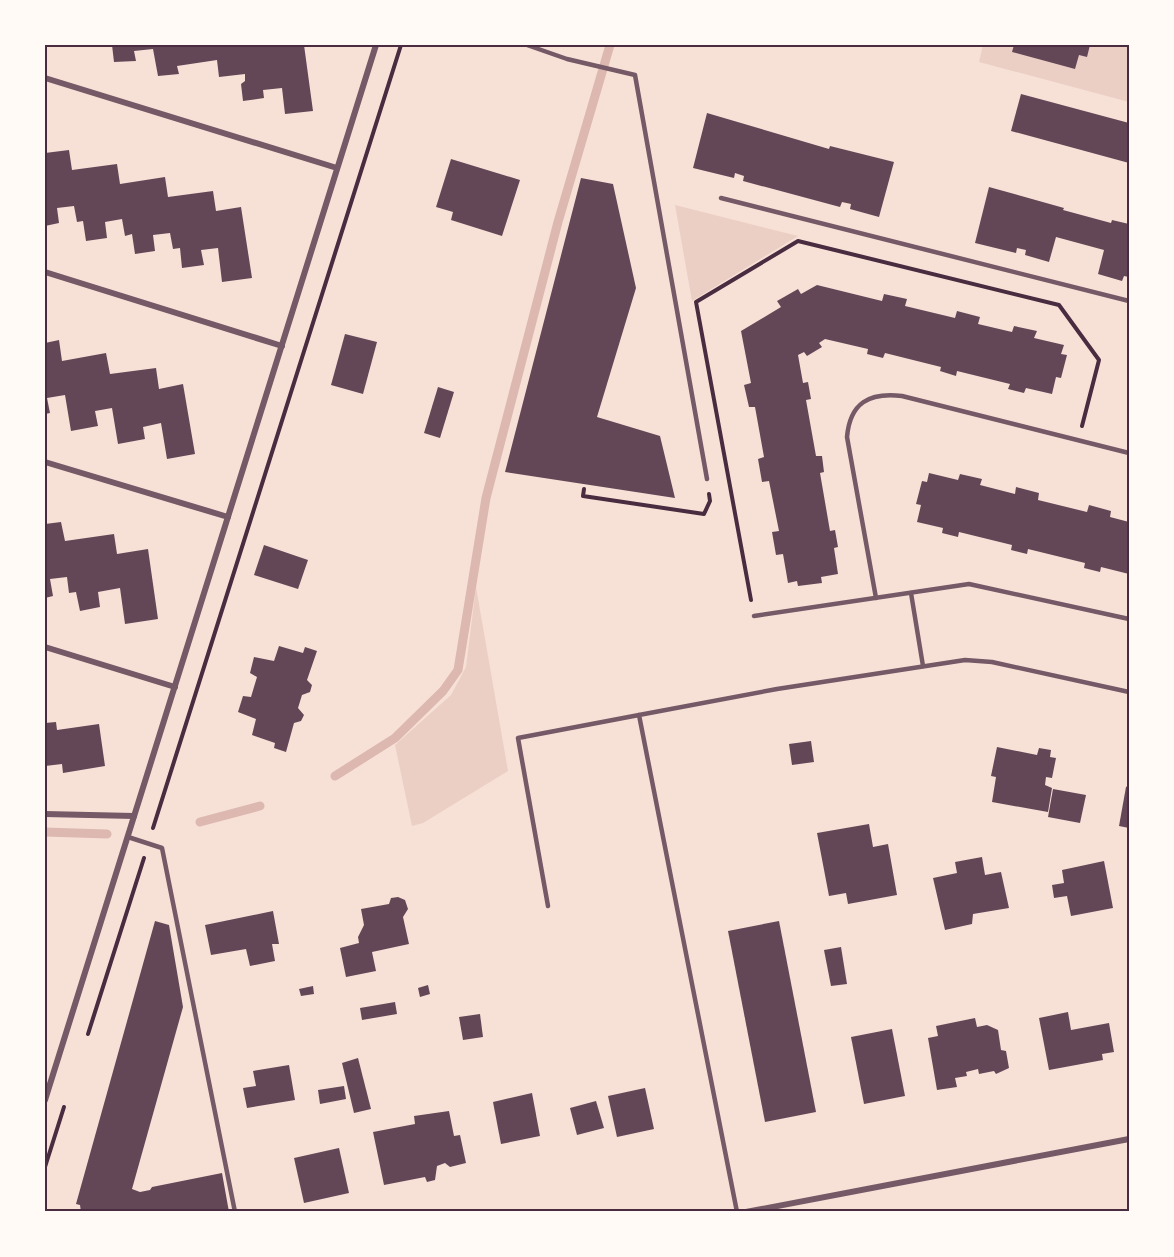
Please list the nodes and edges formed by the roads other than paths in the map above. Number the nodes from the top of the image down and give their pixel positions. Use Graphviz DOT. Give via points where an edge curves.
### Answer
graph roads {
  1 [pos="376,45"];
  2 [pos="527,45"];
  3 [pos="45,78"];
  4 [pos="337,168"];
  5 [pos="721,198"];
  6 [pos="45,272"];
  7 [pos="1129,301"];
  8 [pos="282,346"];
  9 [pos="1129,453"];
  10 [pos="45,462"];
  11 [pos="706,479"];
  12 [pos="228,517"];
  13 [pos="911,593"];
  14 [pos="876,598"];
  15 [pos="754,616"];
  16 [pos="1129,619"];
  17 [pos="45,647"];
  18 [pos="923,666"];
  19 [pos="175,687"];
  20 [pos="1129,692"];
  21 [pos="639,715"];
  22 [pos="45,814"];
  23 [pos="134,816"];
  24 [pos="128,837"];
  25 [pos="548,906"];
  26 [pos="45,1100"];
  27 [pos="1129,1139"];
  28 [pos="236,1212"];
  29 [pos="737,1212"];
  30 [pos="746,1212"];
  1 -- 4 [label="street"];
  2 -- 11 [label="lane" via="634,75"];
  3 -- 4 [label="street"];
  4 -- 8 [label="street"];
  5 -- 7 [label="lane"];
  6 -- 8 [label="street"];
  8 -- 12 [label="street"];
  9 -- 14 [label="lane" via="902,396 888,394 863,402 849,420 847,437"];
  10 -- 12 [label="street"];
  12 -- 19 [label="street"];
  13 -- 14 [label="lane"];
  13 -- 16 [label="lane" via="969,584"];
  13 -- 18 [label="lane"];
  14 -- 15 [label="lane"];
  17 -- 19 [label="street"];
  18 -- 20 [label="lane" via="965,660 993,662"];
  18 -- 21 [label="lane"];
  19 -- 23 [label="street"];
  21 -- 25 [label="lane" via="518,738"];
  21 -- 29 [label="lane"];
  22 -- 23 [label="street"];
  23 -- 24 [label="street"];
  24 -- 26 [label="street"];
  24 -- 28 [label="lane" via="162,848"];
  27 -- 30 [label="street"];
}
